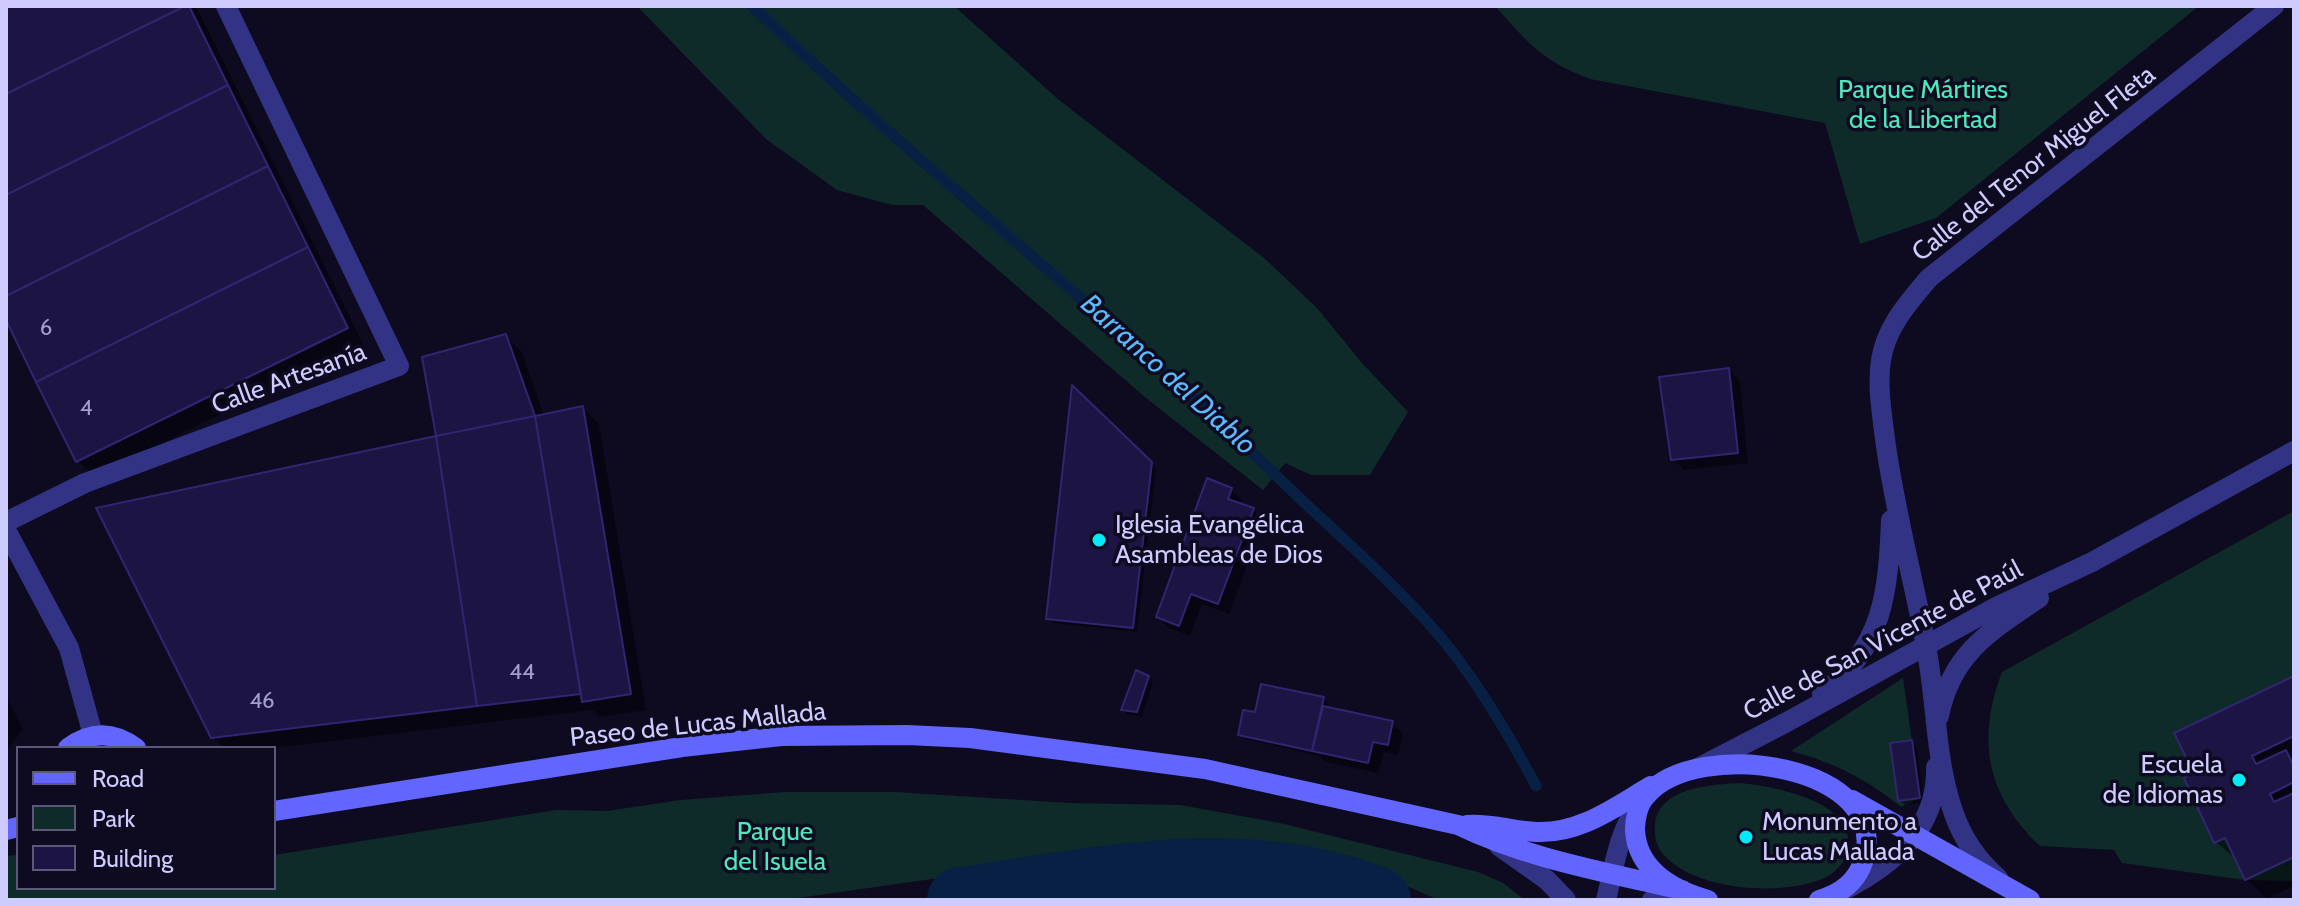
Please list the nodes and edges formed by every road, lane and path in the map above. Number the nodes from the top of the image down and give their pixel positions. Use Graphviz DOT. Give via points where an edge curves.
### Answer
graph roads {
  1 [pos="226,6"];
  2 [pos="2274,6"];
  3 [pos="2294,451"];
  4 [pos="1892,492"];
  5 [pos="6,522"];
  6 [pos="6,530"];
  7 [pos="2092,562"];
  8 [pos="1926,644"];
  9 [pos="1785,723"];
  10 [pos="1936,731"];
  11 [pos="93,735"];
  12 [pos="72,746"];
  13 [pos="133,746"];
  14 [pos="1698,768"];
  15 [pos="1658,782"];
  16 [pos="1839,793"];
  17 [pos="1642,799"];
  18 [pos="276,811"];
  19 [pos="1458,825"];
  20 [pos="1915,835"];
  21 [pos="1492,842"];
  22 [pos="1612,874"];
  23 [pos="2010,888"];
  24 [pos="1844,890"];
  25 [pos="1697,896"];
  26 [pos="1566,900"];
  27 [pos="1606,900"];
  28 [pos="1652,900"];
  29 [pos="1819,900"];
  30 [pos="2030,900"];
  1 -- 5 [label="street, Calle Artesanía" via="399,366 85,483"];
  2 -- 4 [label="street, Calle del Tenor Miguel Fleta" via="1929,278 1896,317 1881,360"];
  3 -- 7 [label="street, Calle de San Vicente de Paúl"];
  4 -- 8 [label="street, Calle del Tenor Miguel Fleta"];
  4 -- 9 [label="street, Calle del Tenor Miguel Fleta" via="1886,595 1876,626 1861,654 1832,687"];
  6 -- 11 [label="street" via="69,648"];
  7 -- 8 [label="street, Calle de San Vicente de Paúl"];
  7 -- 10 [label="street, Calle de San Vicente de Paúl" via="1975,644 1943,694"];
  8 -- 9 [label="street, Calle de San Vicente de Paúl"];
  8 -- 10 [label="street, Calle del Tenor Miguel Fleta"];
  9 -- 14 [label="street, Calle de San Vicente de Paúl"];
  10 -- 20 [label="street, Calle de San Vicente de Paúl" via="1934,790 1925,823"];
  10 -- 23 [label="street, Calle del Tenor Miguel Fleta" via="1954,813 1967,842"];
  11 -- 12 [label="main road"];
  11 -- 13 [label="main road" via="116,736"];
  14 -- 15 [label="main road, Paseo de Lucas Mallada"];
  14 -- 16 [label="main road, Paseo de Lucas Mallada" via="1739,763 1781,768"];
  15 -- 17 [label="main road"];
  15 -- 19 [label="main road, Paseo de Lucas Mallada" via="1575,828 1535,832"];
  16 -- 20 [label="main road"];
  16 -- 24 [label="main road" via="1855,807 1866,828 1867,851 1859,873"];
  17 -- 22 [label="street" via="1629,818"];
  17 -- 25 [label="main road" via="1635,821 1636,844 1646,866"];
  18 -- 19 [label="main road, Paseo de Lucas Mallada" via="682,747 781,736 907,735 970,738 1205,769"];
  19 -- 21 [label="main road, Paseo de Lucas Mallada"];
  20 -- 23 [label="main road"];
  20 -- 24 [label="street, Calle de San Vicente de Paúl" via="1888,864"];
  21 -- 22 [label="main road, Paseo de Lucas Mallada"];
  21 -- 26 [label="street" via="1547,880"];
  22 -- 25 [label="main road, Paseo de Lucas Mallada"];
  22 -- 27 [label="street"];
  23 -- 30 [label="main road"];
  24 -- 29 [label="main road"];
  25 -- 28 [label="street"];
}
